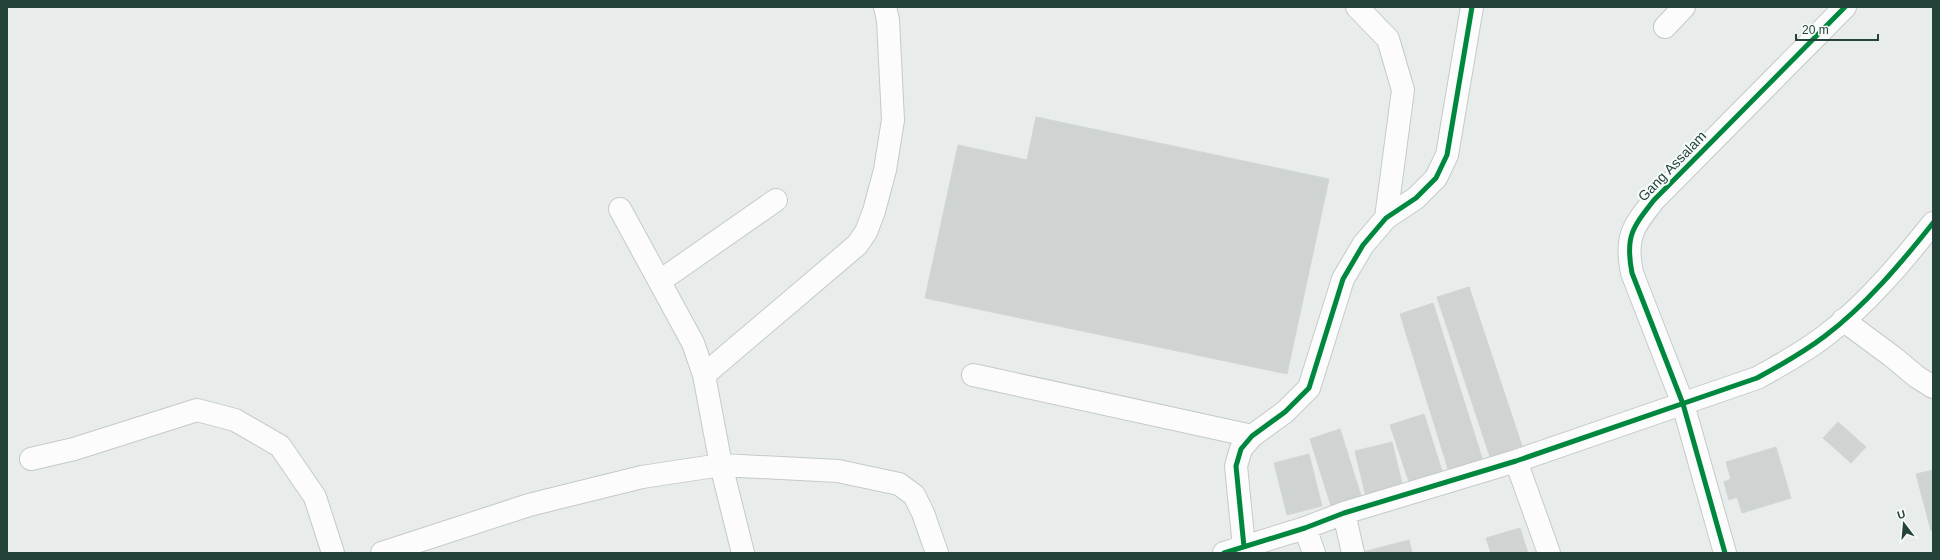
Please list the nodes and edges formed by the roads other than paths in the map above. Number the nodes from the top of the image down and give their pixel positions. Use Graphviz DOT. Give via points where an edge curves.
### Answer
graph roads {
  1 [pos="885,7"];
  2 [pos="1357,7"];
  3 [pos="1472,7"];
  4 [pos="1684,7"];
  5 [pos="1845,7"];
  6 [pos="1665,27"];
  7 [pos="776,200"];
  8 [pos="620,209"];
  9 [pos="1386,218"];
  10 [pos="1933,223"];
  11 [pos="660,281"];
  12 [pos="1843,320"];
  13 [pos="704,375"];
  14 [pos="973,375"];
  15 [pos="1933,387"];
  16 [pos="1683,404"];
  17 [pos="1252,436"];
  18 [pos="31,459"];
  19 [pos="1516,461"];
  20 [pos="721,465"];
  21 [pos="1344,513"];
  22 [pos="1305,528"];
  23 [pos="1244,547"];
  24 [pos="333,553"];
  25 [pos="382,553"];
  26 [pos="743,553"];
  27 [pos="937,553"];
  28 [pos="1224,553"];
  29 [pos="1314,553"];
  30 [pos="1353,553"];
  31 [pos="1549,553"];
  32 [pos="1724,553"];
  1 -- 13 [label="street" via="888,20 893,120 886,170 866,232 856,245"];
  2 -- 9 [label="street" via="1388,39 1403,90"];
  3 -- 9 [label="street" via="1447,154 1436,178 1416,198"];
  4 -- 6 [label="street"];
  5 -- 16 [label="street, Gang Assalam" via="1654,200 1638,221 1629,240 1628,254 1632,273"];
  7 -- 11 [label="street"];
  8 -- 11 [label="street"];
  9 -- 17 [label="street" via="1363,245 1343,279 1308,388 1284,412"];
  10 -- 12 [label="street" via="1863,302"];
  11 -- 13 [label="street" via="693,343"];
  12 -- 15 [label="street"];
  12 -- 16 [label="street" via="1792,359 1758,378"];
  13 -- 20 [label="street"];
  14 -- 17 [label="street"];
  16 -- 19 [label="street"];
  16 -- 32 [label="street, Gang Assalam"];
  17 -- 23 [label="street" via="1241,449 1236,466"];
  18 -- 24 [label="street" via="74,449 197,410 235,420 280,446 315,497"];
  19 -- 21 [label="street"];
  19 -- 31 [label="street"];
  20 -- 25 [label="street" via="642,477 529,505"];
  20 -- 26 [label="street"];
  20 -- 27 [label="street" via="838,471 898,484 914,495"];
  21 -- 22 [label="street"];
  21 -- 30 [label="street"];
  22 -- 23 [label="street"];
  22 -- 29 [label="street"];
  23 -- 28 [label="street"];
}
